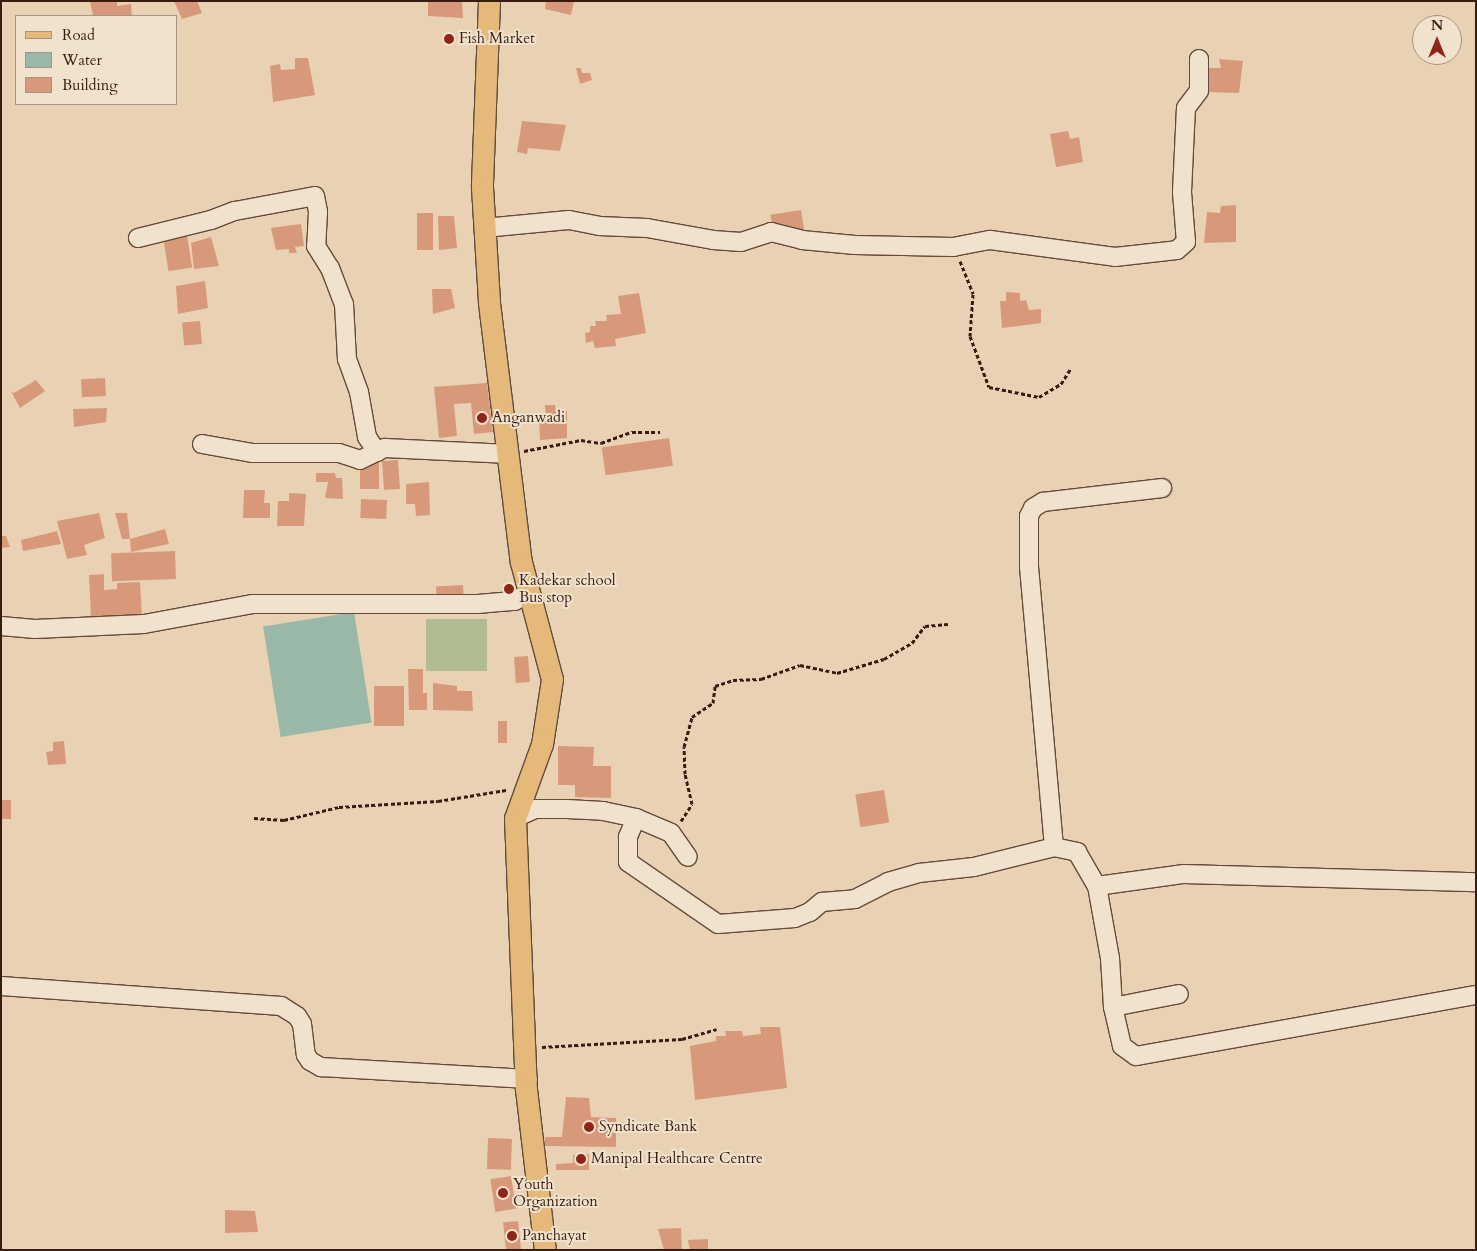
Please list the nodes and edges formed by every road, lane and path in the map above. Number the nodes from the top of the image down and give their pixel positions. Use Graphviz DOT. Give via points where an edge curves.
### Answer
graph roads {
  1 [pos="489,1"];
  2 [pos="1199,59"];
  3 [pos="484,228"];
  4 [pos="138,238"];
  5 [pos="953,247"];
  6 [pos="1072,368"];
  7 [pos="660,432"];
  8 [pos="202,444"];
  9 [pos="377,452"];
  10 [pos="509,454"];
  11 [pos="1162,488"];
  12 [pos="529,592"];
  13 [pos="948,624"];
  14 [pos="1,626"];
  15 [pos="510,790"];
  16 [pos="254,818"];
  17 [pos="515,818"];
  18 [pos="636,818"];
  19 [pos="671,833"];
  20 [pos="1054,846"];
  21 [pos="688,857"];
  22 [pos="1476,882"];
  23 [pos="1097,886"];
  24 [pos="1,986"];
  25 [pos="1179,994"];
  26 [pos="1476,995"];
  27 [pos="1113,1007"];
  28 [pos="717,1029"];
  29 [pos="524,1041"];
  30 [pos="528,1078"];
  31 [pos="544,1250"];
  1 -- 3 [label="main road" via="482,187"];
  2 -- 5 [label="street" via="1199,91 1186,108 1182,192 1186,242 1177,250 1115,257 990,240"];
  3 -- 5 [label="street" via="569,220 741,242 771,232 802,240 855,245"];
  3 -- 10 [label="main road" via="489,303"];
  4 -- 9 [label="street" via="212,220 235,211 315,196 318,212 316,246 330,268 344,304 347,359 359,392 366,436"];
  5 -- 6 [label="path" via="973,294 970,336 988,387 1039,397 1061,384"];
  7 -- 10 [label="path" via="632,432 601,443 580,440"];
  8 -- 9 [label="street" via="254,453 339,453 360,460"];
  9 -- 10 [label="street" via="402,448 439,453"];
  10 -- 12 [label="main road" via="521,562"];
  11 -- 20 [label="street" via="1043,502 1033,508 1029,516 1029,568"];
  12 -- 14 [label="street" via="515,601 478,604 253,604 144,624"];
  12 -- 17 [label="main road" via="552,679 542,744"];
  13 -- 19 [label="path" via="925,626 912,643 884,659 837,673 800,664 761,679 732,680 715,686 713,703 692,717 684,747 685,774 692,804"];
  15 -- 16 [label="path" via="438,800 340,807 284,820"];
  17 -- 18 [label="street" via="535,810 604,811"];
  17 -- 29 [label="main road"];
  18 -- 19 [label="street"];
  18 -- 20 [label="street" via="628,837 628,862 718,924 795,918 822,902 855,899 903,877 974,867"];
  19 -- 21 [label="street"];
  20 -- 23 [label="street" via="1077,852"];
  22 -- 23 [label="street" via="1184,874"];
  23 -- 27 [label="street" via="1110,958"];
  24 -- 30 [label="street" via="280,1006 297,1016 302,1024 306,1055 314,1065"];
  25 -- 27 [label="street"];
  26 -- 27 [label="street" via="1136,1056 1122,1046"];
  28 -- 29 [label="path" via="682,1039 605,1046 544,1048"];
  29 -- 30 [label="main road"];
  30 -- 31 [label="main road" via="526,1089"];
}
